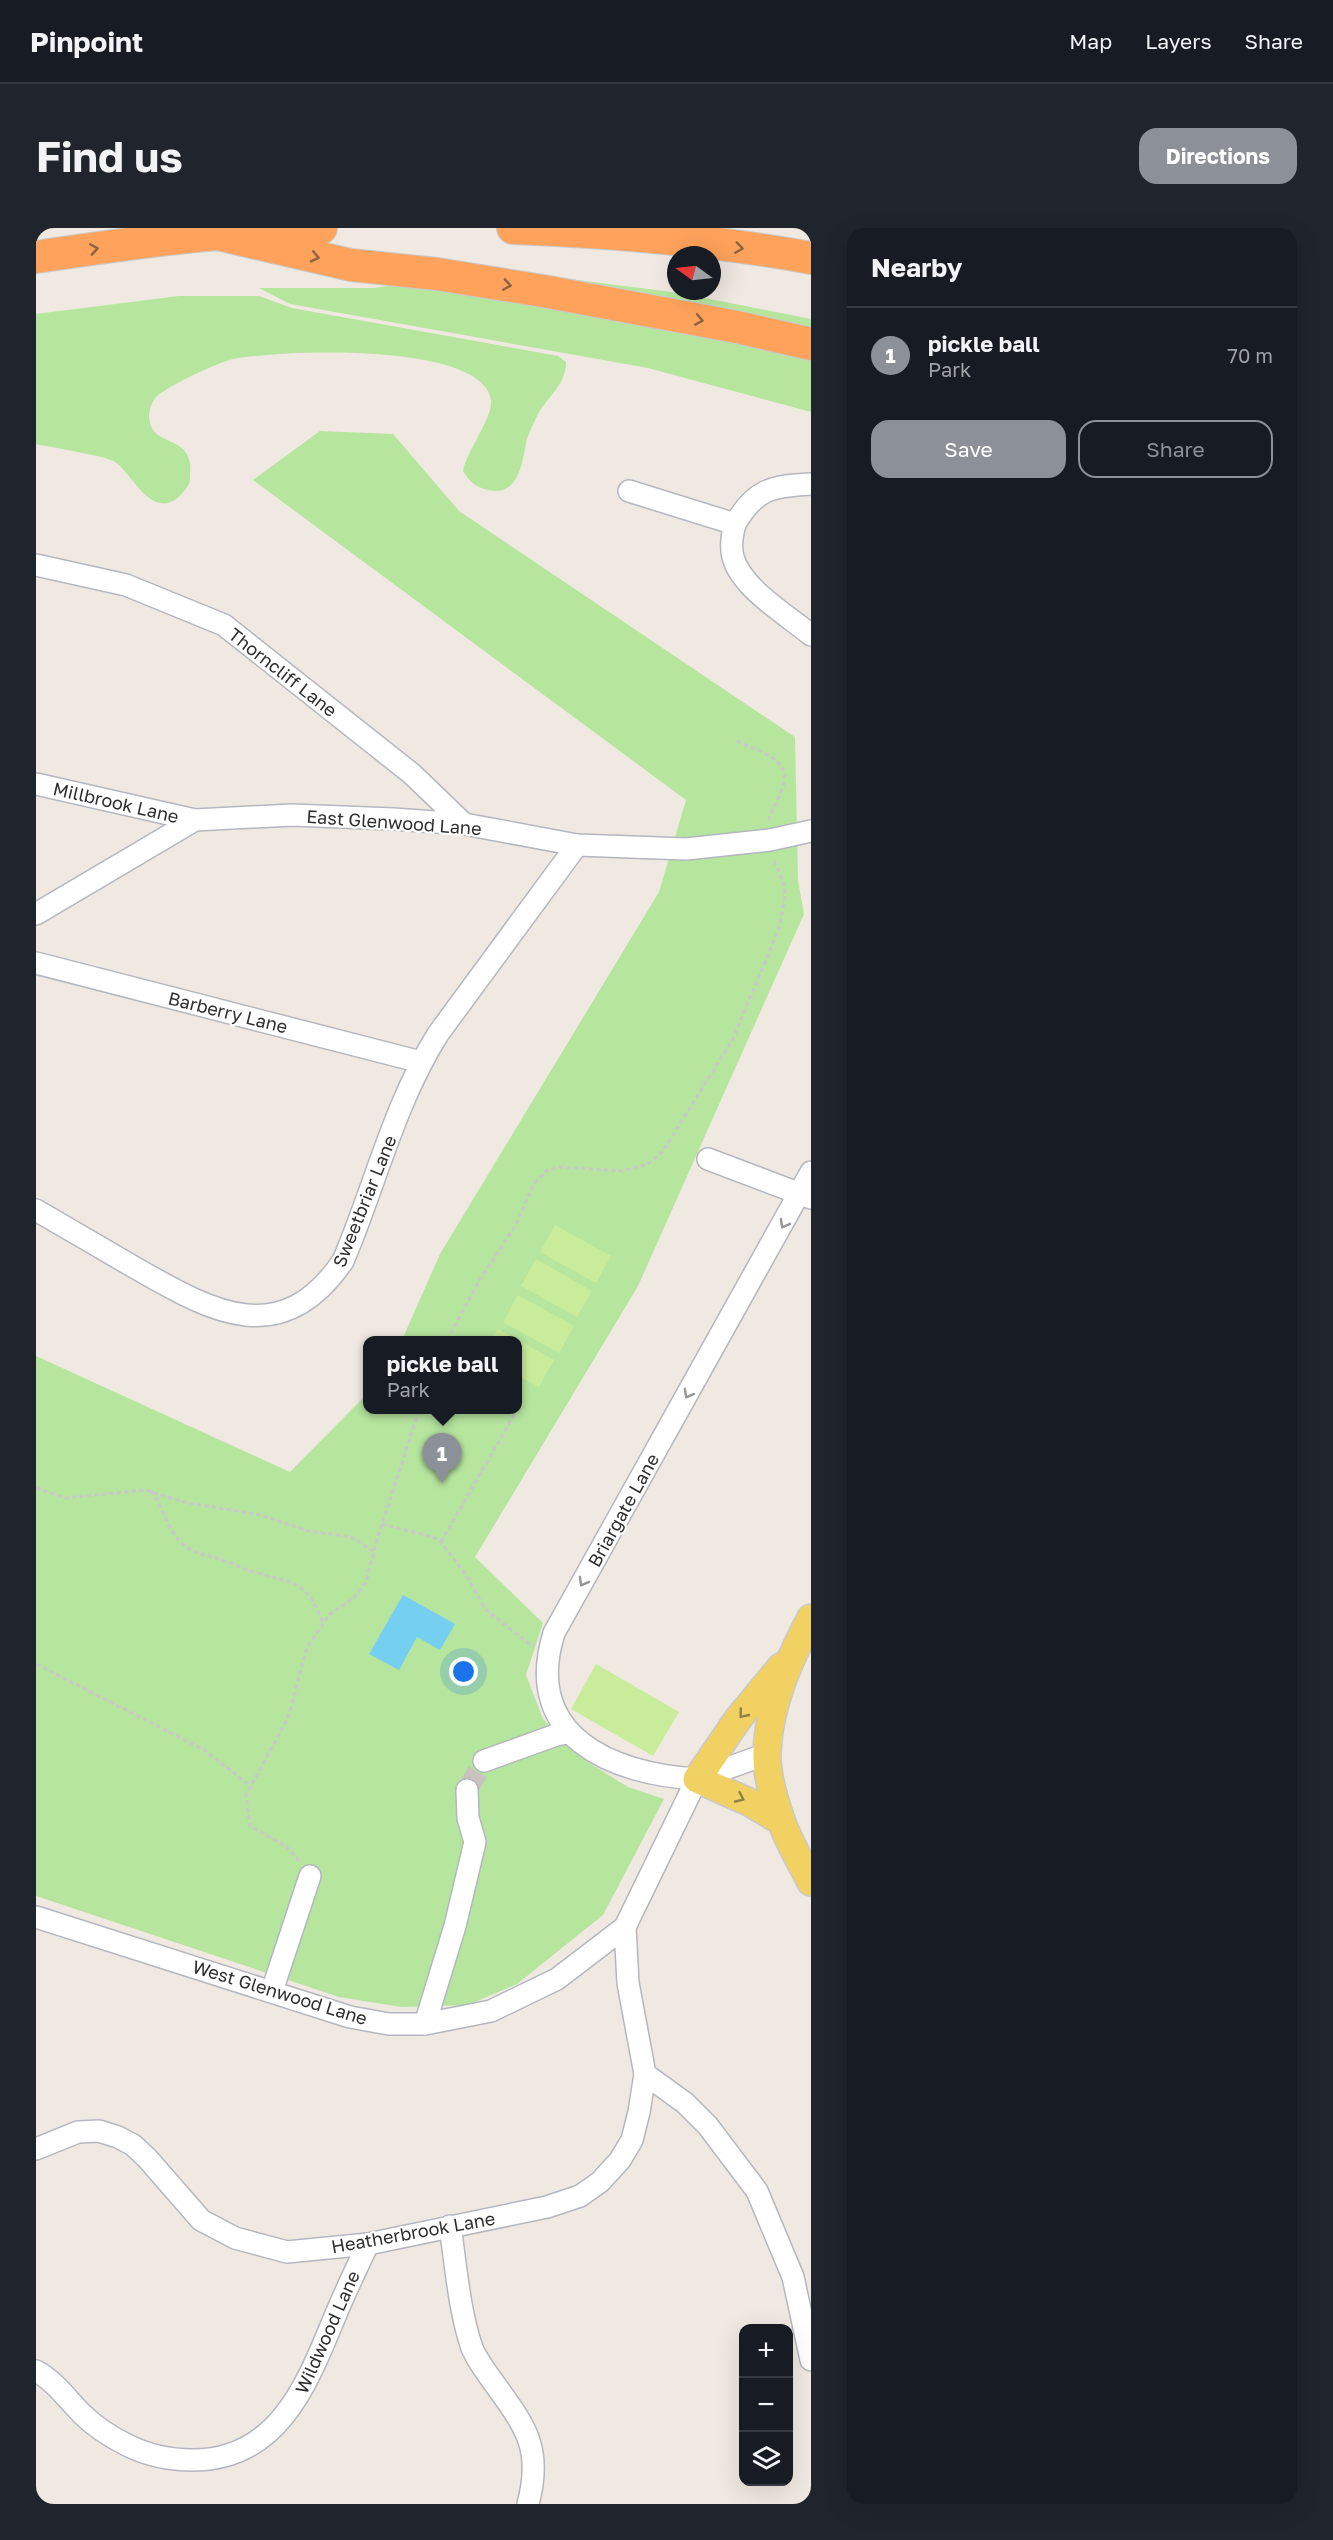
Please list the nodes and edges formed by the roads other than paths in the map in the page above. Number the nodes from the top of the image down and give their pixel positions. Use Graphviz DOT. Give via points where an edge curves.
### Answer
graph roads {
  1 [pos="321,228"];
  2 [pos="513,228"];
  3 [pos="217,234"];
  4 [pos="36,257"];
  5 [pos="811,258"];
  6 [pos="811,344"];
  7 [pos="811,484"];
  8 [pos="629,490"];
  9 [pos="735,524"];
  10 [pos="36,565"];
  11 [pos="811,635"];
  12 [pos="36,784"];
  13 [pos="195,820"];
  14 [pos="464,824"];
  15 [pos="811,831"];
  16 [pos="577,845"];
  17 [pos="36,914"];
  18 [pos="36,963"];
  19 [pos="421,1062"];
  20 [pos="708,1159"];
  21 [pos="811,1172"];
  22 [pos="806,1196"];
  23 [pos="36,1210"];
  24 [pos="811,1618"];
  25 [pos="793,1652"];
  26 [pos="568,1733"];
  27 [pos="767,1754"];
  28 [pos="484,1761"];
  29 [pos="697,1779"];
  30 [pos="467,1790"];
  31 [pos="781,1821"];
  32 [pos="310,1876"];
  33 [pos="811,1882"];
  34 [pos="36,1917"];
  35 [pos="625,1927"];
  36 [pos="272,1991"];
  37 [pos="424,2024"];
  38 [pos="645,2074"];
  39 [pos="36,2149"];
  40 [pos="450,2226"];
  41 [pos="368,2244"];
  42 [pos="811,2360"];
  43 [pos="36,2371"];
  44 [pos="528,2504"];
  1 -- 3 [label="highway"];
  2 -- 5 [label="highway, one-way" via="604,232"];
  4 -- 3 [label="highway, one-way"];
  3 -- 6 [label="highway, one-way" via="351,265 543,291"];
  7 -- 9 [label="street" via="772,487 756,496"];
  8 -- 9 [label="street"];
  9 -- 11 [label="street" via="731,539 737,568 750,586"];
  10 -- 14 [label="street, Thorncliff Lane" via="126,585 224,625 412,774"];
  12 -- 13 [label="street, Millbrook Lane"];
  13 -- 14 [label="street, East Glenwood Lane" via="292,815"];
  13 -- 17 [label="street, East Glenwood Lane"];
  14 -- 16 [label="street, East Glenwood Lane"];
  15 -- 16 [label="street, East Glenwood Lane" via="770,840 686,849"];
  16 -- 19 [label="street, Sweetbriar Lane"];
  18 -- 19 [label="street, Barberry Lane"];
  19 -- 23 [label="street, Sweetbriar Lane" via="343,1261 313,1296 291,1307 255,1316 210,1307"];
  20 -- 22 [label="street"];
  21 -- 22 [label="street, Briargate Lane"];
  22 -- 26 [label="street, Briargate Lane, one-way" via="554,1633 548,1652 549,1694 554,1713"];
  24 -- 25 [label="main road"];
  25 -- 27 [label="main road" via="780,1685"];
  25 -- 29 [label="main road, one-way" via="738,1719"];
  26 -- 28 [label="street"];
  26 -- 29 [label="street, Briargate Lane" via="616,1762 664,1777"];
  27 -- 29 [label="street"];
  27 -- 31 [label="main road"];
  29 -- 31 [label="main road, one-way"];
  29 -- 35 [label="street, West Glenwood Lane"];
  30 -- 37 [label="street" via="467,1812 475,1842 455,1926"];
  31 -- 33 [label="main road"];
  32 -- 36 [label="street"];
  34 -- 36 [label="street, West Glenwood Lane"];
  35 -- 37 [label="street, West Glenwood Lane" via="557,1979 491,2011"];
  35 -- 38 [label="street, Heatherbrook Lane" via="628,1983"];
  36 -- 37 [label="street, West Glenwood Lane" via="350,2017 389,2024"];
  38 -- 40 [label="street, Heatherbrook Lane" via="632,2140 600,2182 580,2196 548,2207"];
  38 -- 42 [label="street" via="685,2103 708,2126 757,2191 793,2277"];
  39 -- 41 [label="street, Heatherbrook Lane" via="78,2132 99,2131 133,2145 201,2220 235,2238 287,2252"];
  40 -- 41 [label="street, Heatherbrook Lane"];
  40 -- 44 [label="street" via="473,2350 519,2417 529,2439 534,2464"];
  41 -- 43 [label="street, Wildwood Lane" via="306,2385 292,2407 270,2430 232,2454 181,2460 129,2446 84,2416 50,2379"];
}
